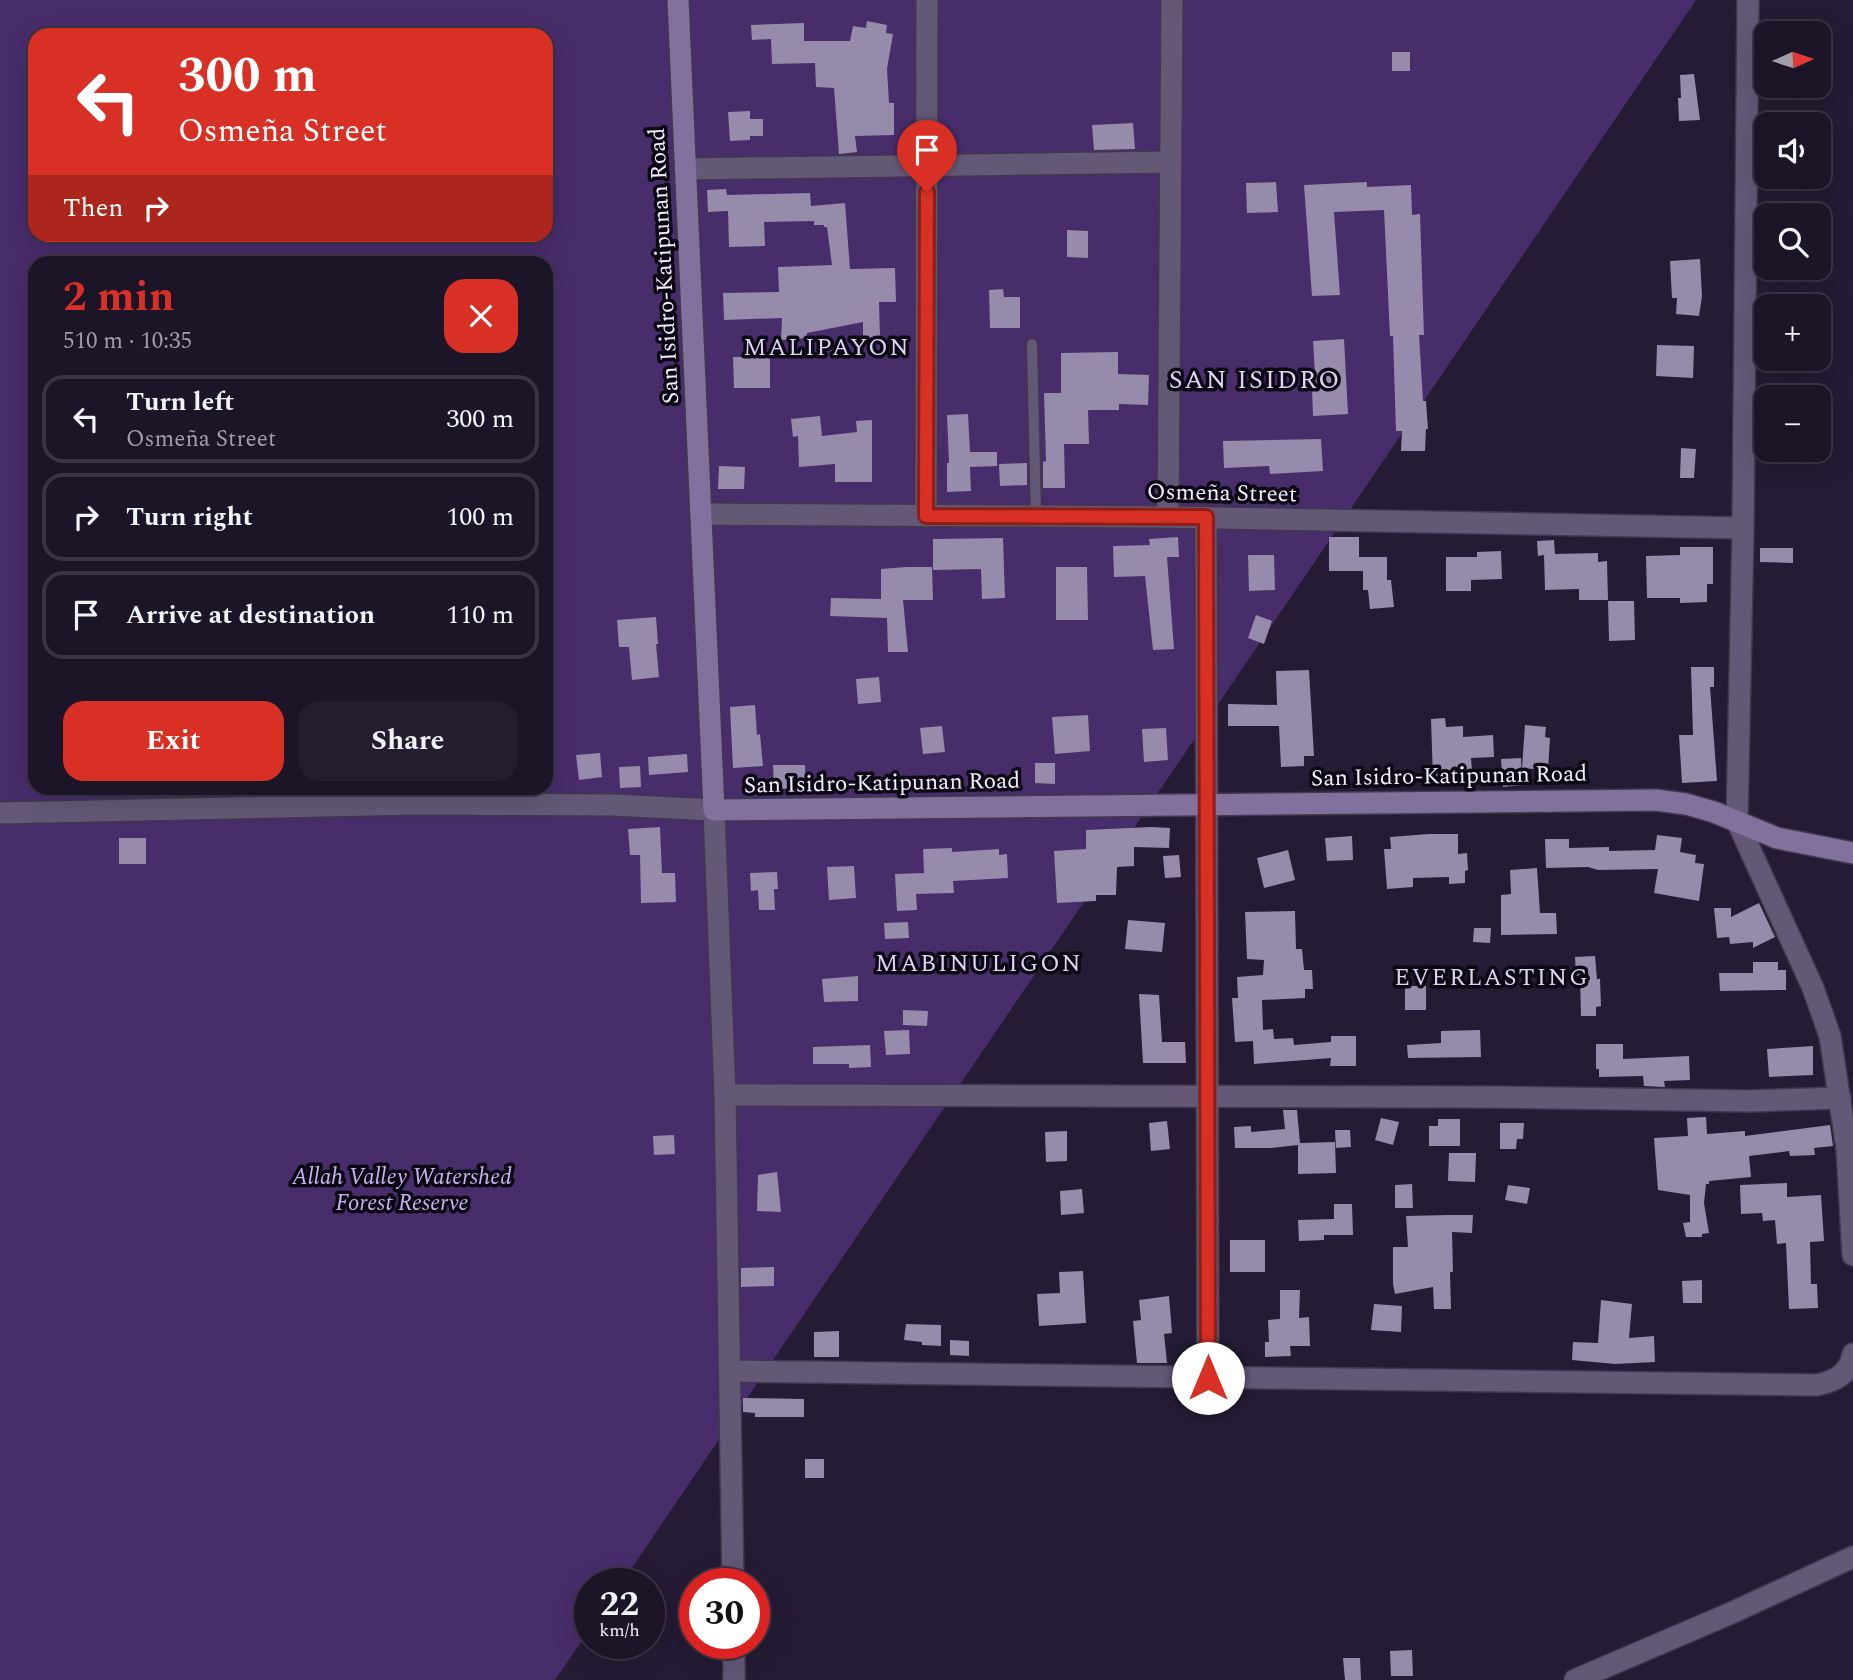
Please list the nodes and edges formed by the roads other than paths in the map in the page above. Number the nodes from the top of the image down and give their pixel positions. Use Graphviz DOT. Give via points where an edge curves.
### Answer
graph roads {
  1 [pos="678,0"];
  2 [pos="927,0"];
  3 [pos="1172,0"];
  4 [pos="1748,0"];
  5 [pos="1170,162"];
  6 [pos="927,165"];
  7 [pos="685,169"];
  8 [pos="1032,345"];
  9 [pos="701,514"];
  10 [pos="926,516"];
  11 [pos="1036,516"];
  12 [pos="1168,517"];
  13 [pos="1206,517"];
  14 [pos="1743,528"];
  15 [pos="1207,803"];
  16 [pos="714,810"];
  17 [pos="0,813"];
  18 [pos="1737,821"];
  19 [pos="1853,853"];
  20 [pos="725,1095"];
  21 [pos="1207,1097"];
  22 [pos="1840,1098"];
  23 [pos="1853,1255"];
  24 [pos="1853,1353"];
  25 [pos="731,1371"];
  26 [pos="1208,1378"];
  27 [pos="1853,1557"];
  28 [pos="733,1568"];
  29 [pos="734,1659"];
  30 [pos="734,1680"];
  31 [pos="1575,1680"];
  1 -- 7 [label="street, San Isidro-Katipunan Road"];
  2 -- 6 [label="street"];
  3 -- 5 [label="street"];
  4 -- 14 [label="street"];
  5 -- 6 [label="street"];
  5 -- 12 [label="street"];
  6 -- 7 [label="street"];
  6 -- 10 [label="street"];
  7 -- 9 [label="street, San Isidro-Katipunan Road"];
  8 -- 11 [label="lane"];
  9 -- 10 [label="street, Osmeña Street"];
  9 -- 16 [label="street, San Isidro-Katipunan Road"];
  10 -- 11 [label="street, Osmeña Street"];
  11 -- 12 [label="street, Osmeña Street"];
  12 -- 13 [label="street, Osmeña Street"];
  13 -- 14 [label="street, Osmeña Street"];
  13 -- 15 [label="street"];
  14 -- 18 [label="street"];
  15 -- 16 [label="street, San Isidro-Katipunan Road"];
  15 -- 18 [label="street, San Isidro-Katipunan Road" via="1656,800 1686,804"];
  15 -- 21 [label="street"];
  16 -- 17 [label="street" via="415,804"];
  16 -- 20 [label="street"];
  18 -- 19 [label="street, San Isidro-Katipunan Road" via="1777,838"];
  18 -- 22 [label="street" via="1813,988 1830,1036"];
  20 -- 21 [label="street"];
  20 -- 25 [label="street"];
  21 -- 22 [label="street"];
  21 -- 26 [label="street"];
  22 -- 23 [label="street"];
  24 -- 26 [label="street" via="1845,1374 1817,1385"];
  25 -- 26 [label="street"];
  25 -- 28 [label="street"];
  27 -- 31 [label="street"];
  29 -- 30 [label="street"];
}
